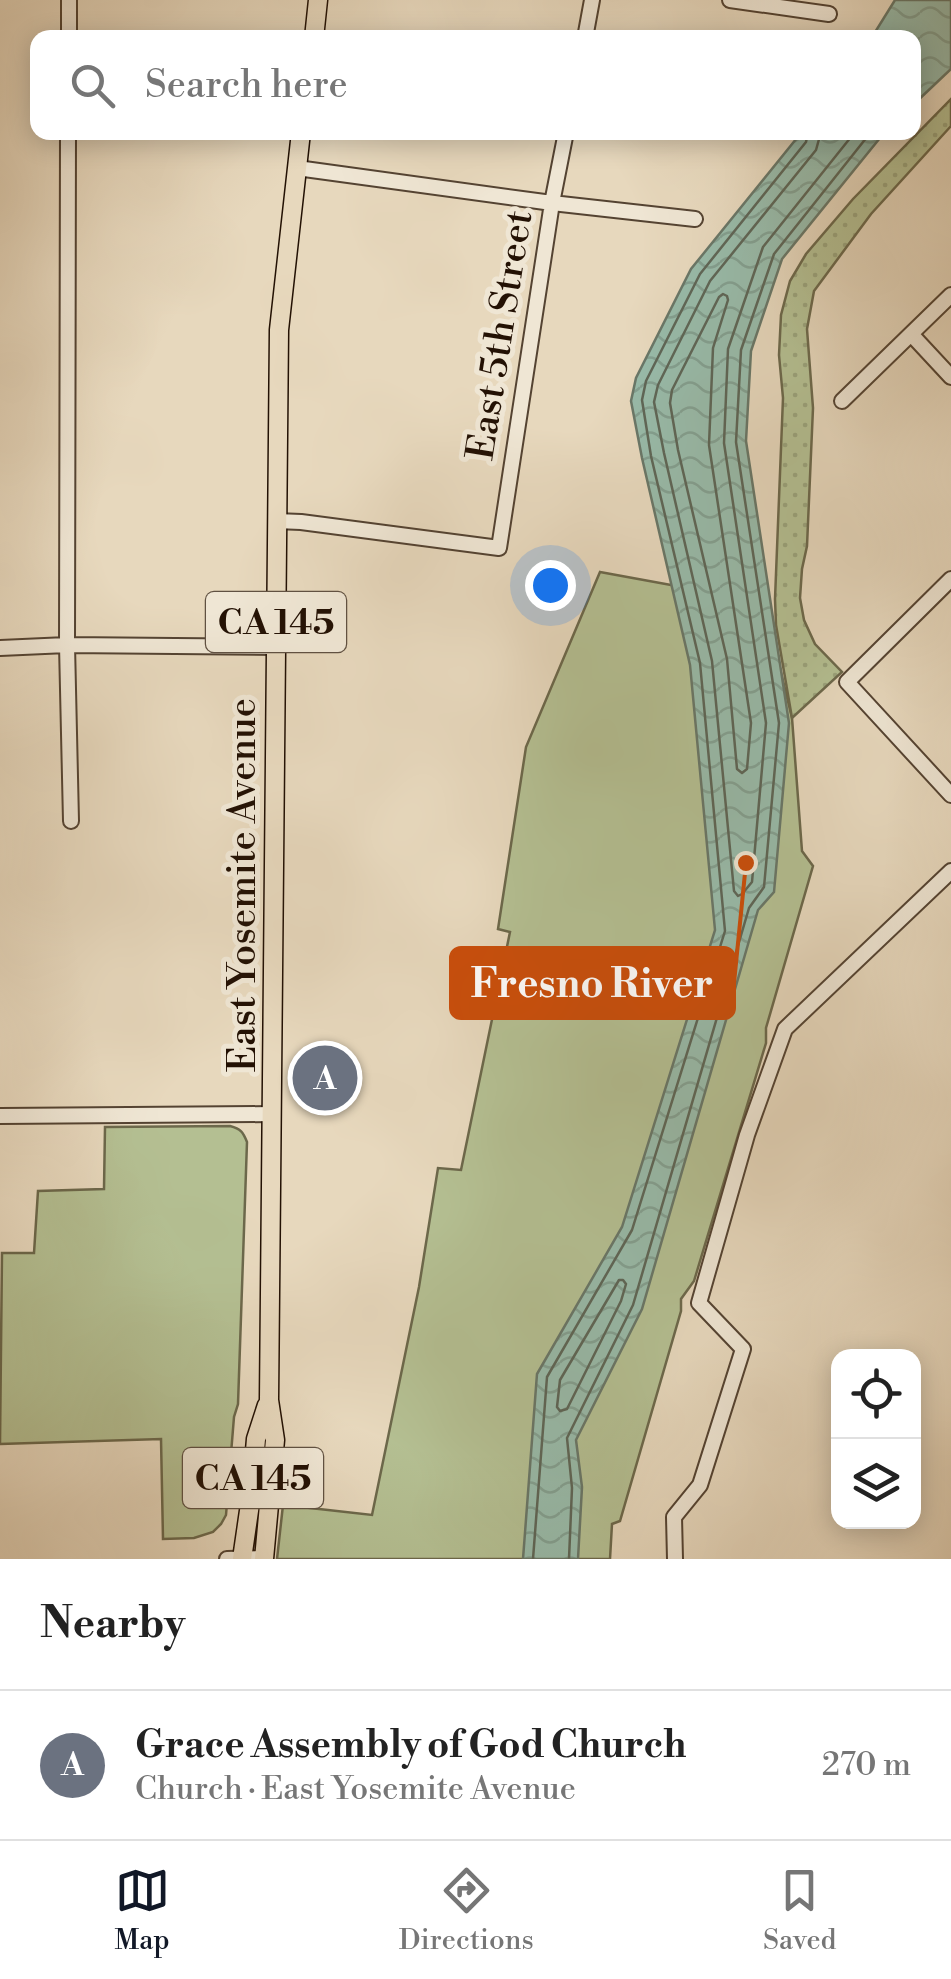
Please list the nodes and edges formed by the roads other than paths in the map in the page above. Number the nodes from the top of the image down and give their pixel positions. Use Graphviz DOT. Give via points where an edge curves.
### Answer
graph roads {
  1 [pos="69,0"];
  2 [pos="318,0"];
  3 [pos="592,0"];
  4 [pos="730,0"];
  5 [pos="829,14"];
  6 [pos="69,30"];
  7 [pos="315,30"];
  8 [pos="586,30"];
  9 [pos="68,140"];
  10 [pos="301,140"];
  11 [pos="564,140"];
  12 [pos="297,168"];
  13 [pos="552,203"];
  14 [pos="696,219"];
  15 [pos="951,295"];
  16 [pos="910,334"];
  17 [pos="951,377"];
  18 [pos="842,401"];
  19 [pos="276,520"];
  20 [pos="951,579"];
  21 [pos="66,645"];
  22 [pos="276,647"];
  23 [pos="0,648"];
  24 [pos="951,795"];
  25 [pos="71,821"];
  26 [pos="951,872"];
  27 [pos="272,1114"];
  28 [pos="0,1116"];
  29 [pos="269,1400"];
  30 [pos="228,1559"];
  31 [pos="242,1559"];
  32 [pos="264,1559"];
  33 [pos="675,1559"];
  1 -- 6 [label="street"];
  2 -- 7 [label="main road"];
  3 -- 8 [label="street"];
  4 -- 5 [label="street"];
  9 -- 21 [label="street"];
  10 -- 12 [label="main road, East Yosemite Avenue / CA 145"];
  11 -- 13 [label="street, East 5th Street"];
  12 -- 13 [label="street"];
  12 -- 19 [label="main road, East Yosemite Avenue / CA 145" via="279,330"];
  13 -- 14 [label="street"];
  13 -- 19 [label="street, East 5th Street" via="499,548"];
  15 -- 16 [label="street"];
  16 -- 17 [label="street"];
  16 -- 18 [label="street"];
  19 -- 22 [label="main road, East Yosemite Avenue / CA 145"];
  20 -- 24 [label="street" via="847,682"];
  21 -- 22 [label="street"];
  21 -- 23 [label="street"];
  21 -- 25 [label="street"];
  22 -- 27 [label="main road, East Yosemite Avenue / CA 145"];
  26 -- 33 [label="street" via="785,1030 746,1135 699,1302 743,1348 700,1485 674,1517"];
  27 -- 28 [label="street"];
  27 -- 29 [label="main road, East Yosemite Avenue / CA 145"];
  29 -- 31 [label="main road, East Yosemite Avenue / CA 145" via="256,1439"];
  29 -- 32 [label="main road, East Yosemite Avenue / CA 145" via="275,1440"];
  30 -- 31 [label="street"];
  31 -- 32 [label="street"];
}
